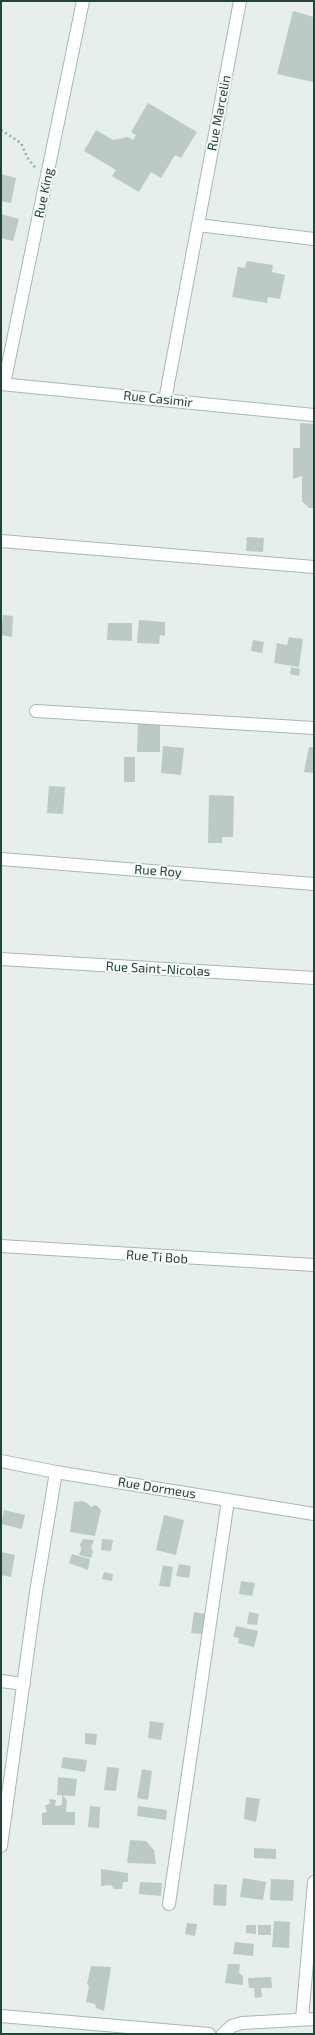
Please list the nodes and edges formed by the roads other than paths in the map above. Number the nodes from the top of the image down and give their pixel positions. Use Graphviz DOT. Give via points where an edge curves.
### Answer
graph roads {
  1 [pos="83,1"];
  2 [pos="240,1"];
  3 [pos="198,225"];
  4 [pos="314,239"];
  5 [pos="3,384"];
  6 [pos="165,400"];
  7 [pos="314,415"];
  8 [pos="1,541"];
  9 [pos="314,567"];
  10 [pos="36,711"];
  11 [pos="314,728"];
  12 [pos="1,859"];
  13 [pos="314,884"];
  14 [pos="1,959"];
  15 [pos="314,978"];
  16 [pos="1,1246"];
  17 [pos="314,1265"];
  18 [pos="1,1462"];
  19 [pos="56,1472"];
  20 [pos="228,1500"];
  21 [pos="314,1514"];
  22 [pos="1,1681"];
  23 [pos="24,1684"];
  24 [pos="1,1846"];
  25 [pos="314,1882"];
  26 [pos="170,1904"];
  27 [pos="1,2016"];
  28 [pos="308,2019"];
  29 [pos="209,2034"];
  30 [pos="223,2034"];
  1 -- 5 [label="street, Rue King"];
  2 -- 3 [label="street, Rue Marcelin"];
  3 -- 4 [label="street"];
  3 -- 6 [label="street, Rue Marcelin"];
  5 -- 6 [label="street, Rue Casimir"];
  6 -- 7 [label="street, Rue Casimir"];
  8 -- 9 [label="street"];
  10 -- 11 [label="street"];
  12 -- 13 [label="street, Rue Roy"];
  14 -- 15 [label="street, Rue Saint-Nicolas"];
  16 -- 17 [label="street, Rue Ti Bob"];
  18 -- 19 [label="street, Rue Dormeus"];
  19 -- 20 [label="street, Rue Dormeus"];
  19 -- 23 [label="street"];
  20 -- 21 [label="street, Rue Dormeus"];
  20 -- 26 [label="street"];
  22 -- 23 [label="street"];
  23 -- 24 [label="street"];
  25 -- 28 [label="street"];
  27 -- 29 [label="street"];
  28 -- 30 [label="street" via="242,2023 232,2026"];
}
